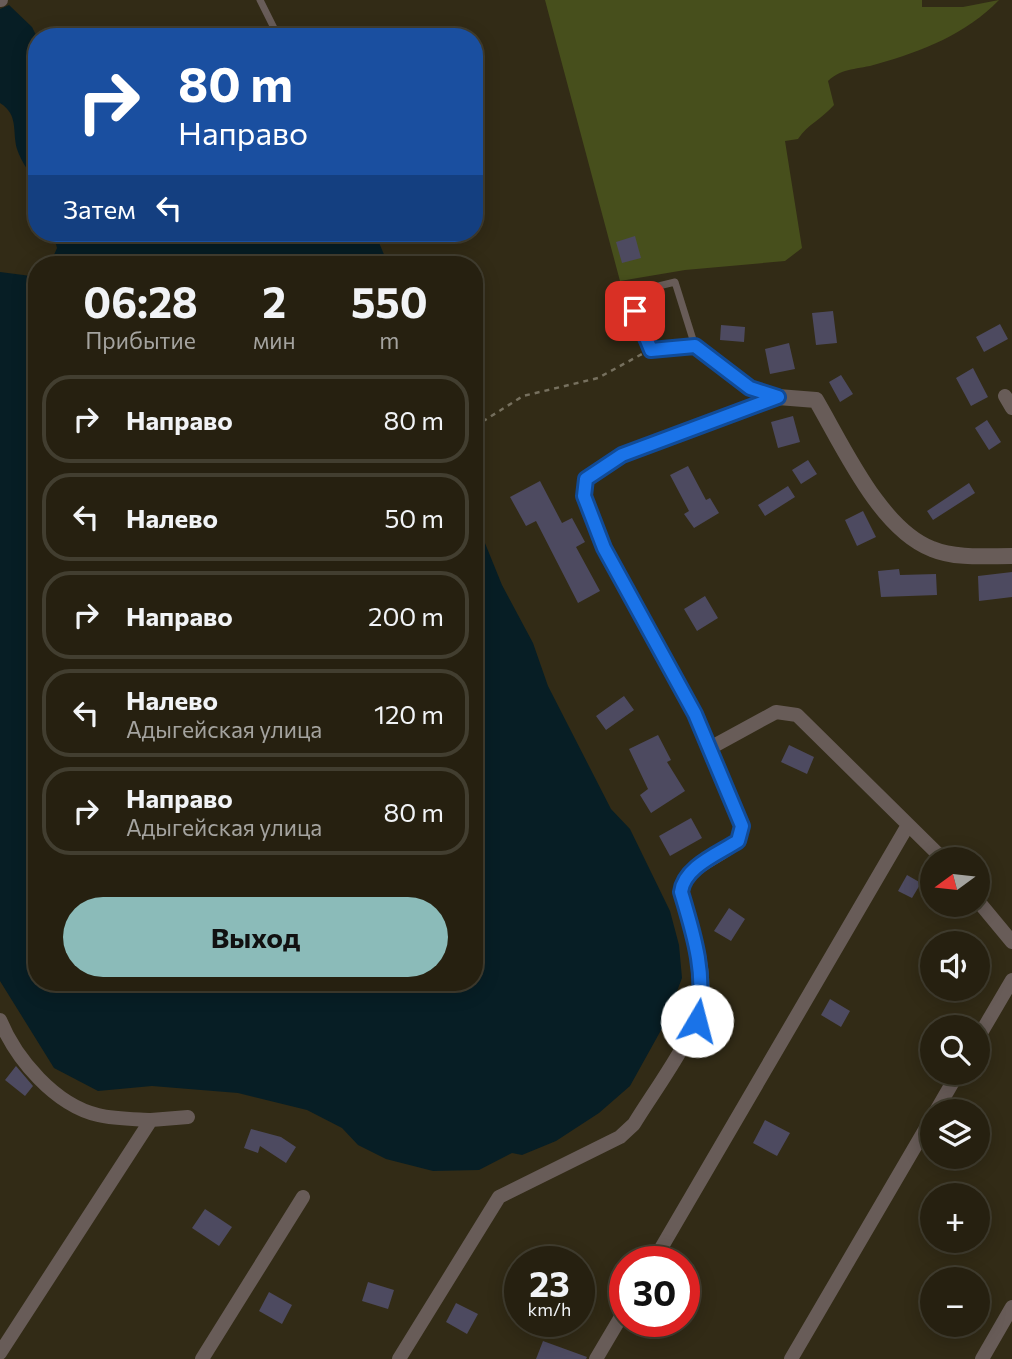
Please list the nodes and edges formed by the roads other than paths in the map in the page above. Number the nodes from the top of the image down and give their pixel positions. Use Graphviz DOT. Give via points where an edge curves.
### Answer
graph roads {
  1 [pos="260,0"];
  2 [pos="274,28"];
  3 [pos="695,346"];
  4 [pos="778,397"];
  5 [pos="1012,556"];
  6 [pos="710,748"];
  7 [pos="908,825"];
  8 [pos="931,847"];
  9 [pos="990,915"];
  10 [pos="1012,942"];
  11 [pos="1012,981"];
  12 [pos="990,1018"];
  13 [pos="0,1020"];
  14 [pos="3,1042"];
  15 [pos="188,1117"];
  16 [pos="151,1120"];
  17 [pos="920,1138"];
  18 [pos="303,1197"];
  19 [pos="662,1246"];
  20 [pos="1012,1307"];
  21 [pos="609,1337"];
  22 [pos="0,1353"];
  23 [pos="202,1359"];
  24 [pos="399,1359"];
  25 [pos="596,1359"];
  26 [pos="791,1359"];
  27 [pos="982,1359"];
  1 -- 2 [label="lane"];
  3 -- 3 [label="lane" via="651,350 635,311 634,292 675,282"];
  3 -- 4 [label="street" via="750,388"];
  4 -- 5 [label="street" via="816,400 866,485 908,537 934,550"];
  4 -- 6 [label="street" via="622,455 586,479 584,496 604,548"];
  6 -- 7 [label="street" via="776,712 797,715"];
  6 -- 24 [label="street" via="743,833 682,882 701,971 697,1021 634,1124 620,1137 499,1197"];
  7 -- 8 [label="street"];
  7 -- 19 [label="street"];
  9 -- 10 [label="street"];
  11 -- 12 [label="street"];
  13 -- 14 [label="street"];
  14 -- 16 [label="street" via="51,1090 77,1107 97,1115"];
  15 -- 16 [label="street"];
  16 -- 22 [label="street"];
  17 -- 26 [label="street"];
  18 -- 23 [label="street"];
  20 -- 27 [label="street"];
  21 -- 25 [label="street"];
}
